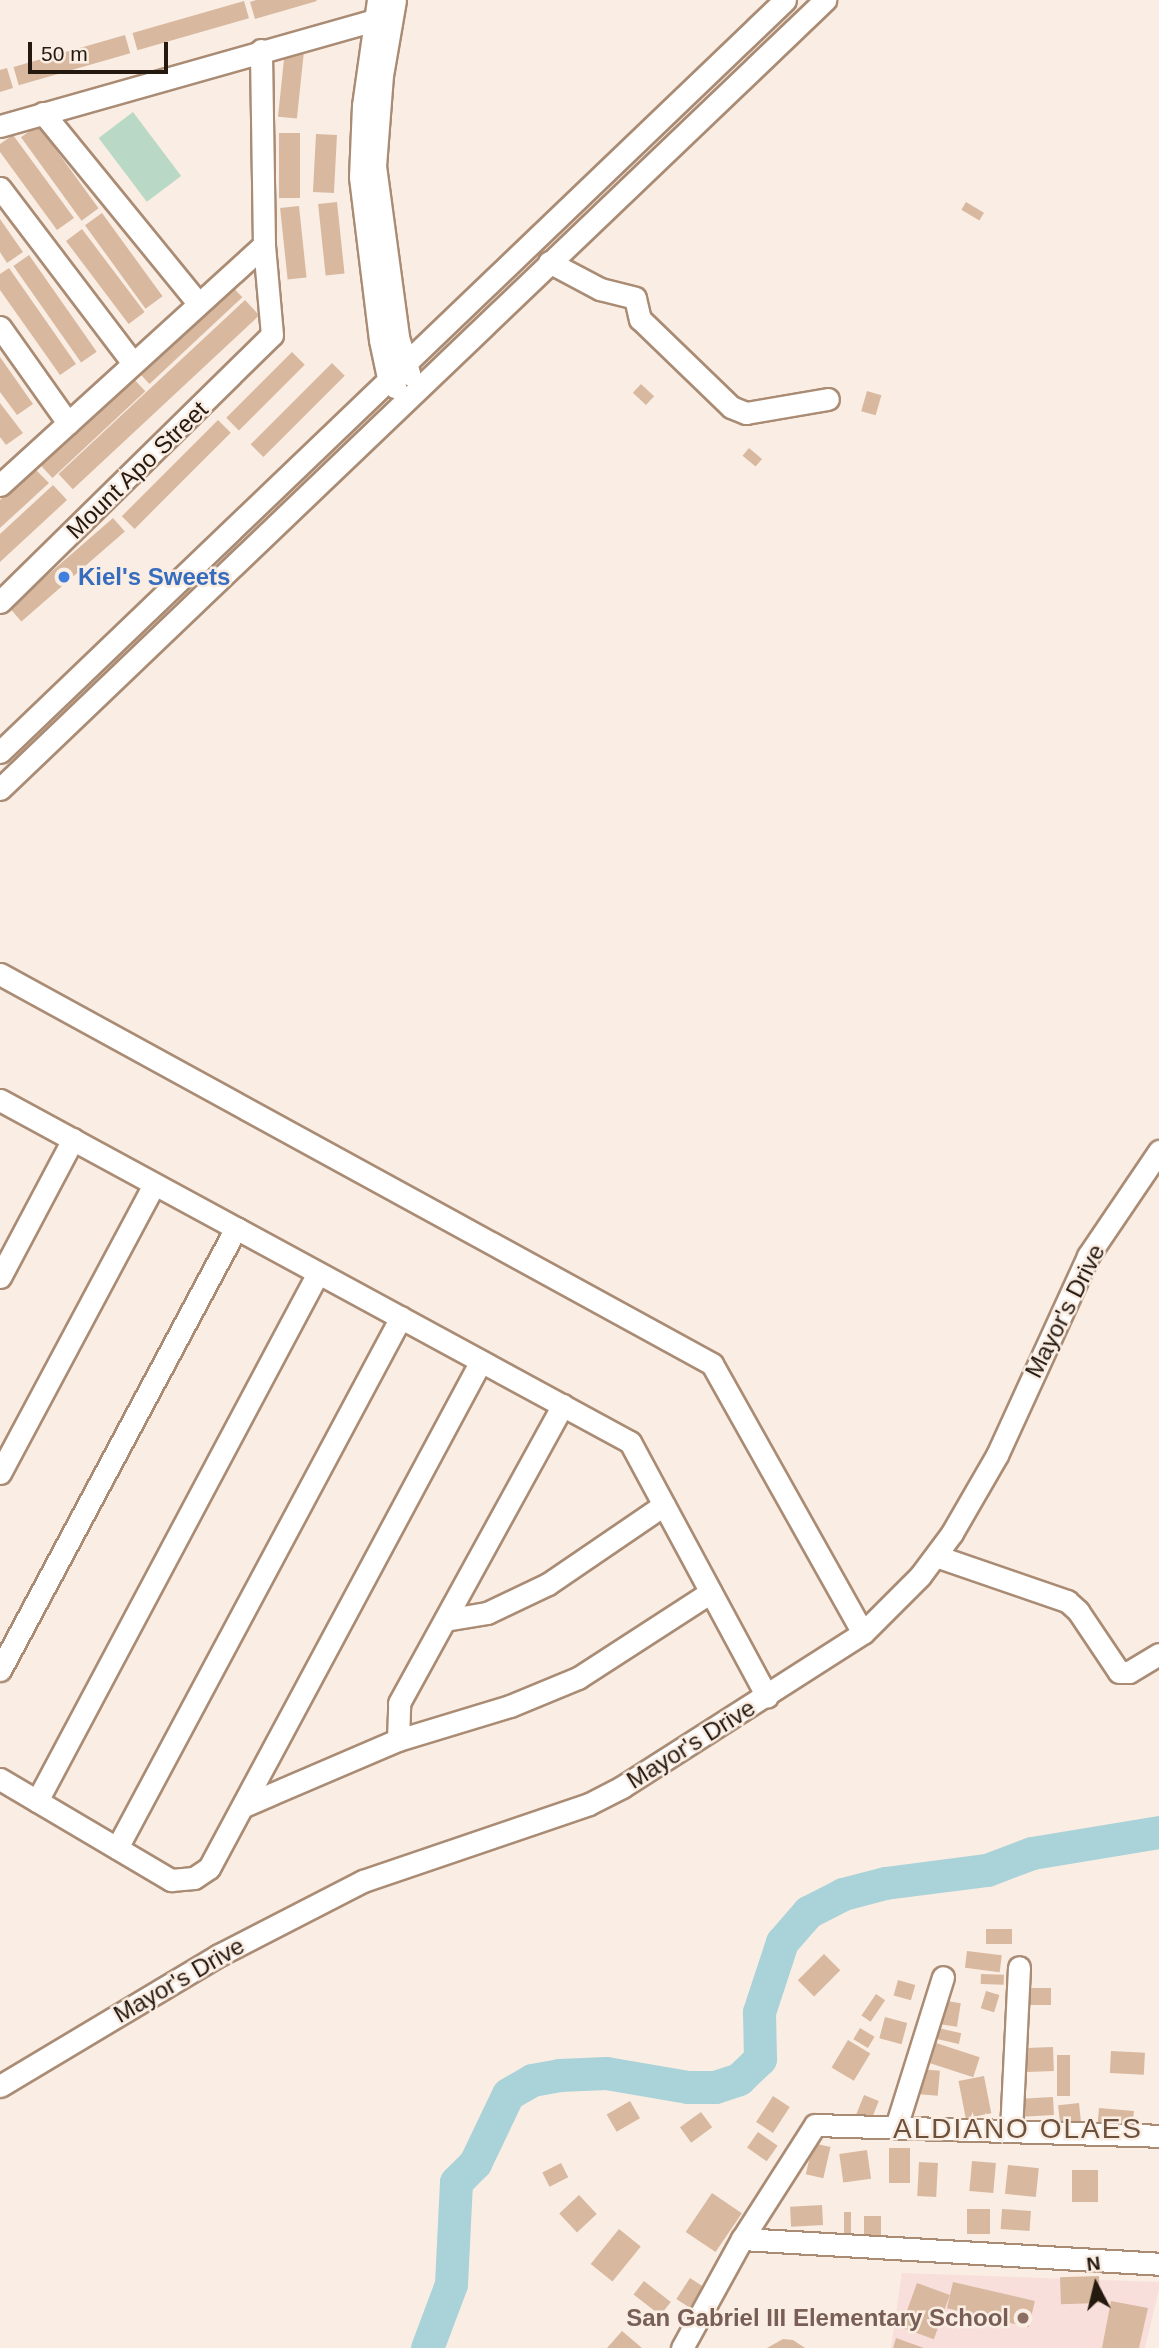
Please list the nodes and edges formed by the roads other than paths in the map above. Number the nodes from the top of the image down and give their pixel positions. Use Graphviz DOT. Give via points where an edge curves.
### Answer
graph roads {
  1 [pos="395,0"];
  2 [pos="785,0"];
  3 [pos="825,0"];
  4 [pos="381,14"];
  5 [pos="261,50"];
  6 [pos="43,113"];
  7 [pos="0,126"];
  8 [pos="0,188"];
  9 [pos="264,245"];
  10 [pos="549,262"];
  11 [pos="198,303"];
  12 [pos="0,327"];
  13 [pos="133,363"];
  14 [pos="395,372"];
  15 [pos="412,393"];
  16 [pos="828,398"];
  17 [pos="68,423"];
  18 [pos="3,477"];
  19 [pos="0,602"];
  20 [pos="0,752"];
  21 [pos="0,789"];
  22 [pos="0,974"];
  23 [pos="0,1100"];
  24 [pos="73,1139"];
  25 [pos="1159,1151"];
  26 [pos="155,1184"];
  27 [pos="236,1228"];
  28 [pos="318,1273"];
  29 [pos="0,1276"];
  30 [pos="401,1317"];
  31 [pos="481,1361"];
  32 [pos="562,1405"];
  33 [pos="0,1473"];
  34 [pos="664,1505"];
  35 [pos="936,1556"];
  36 [pos="711,1592"];
  37 [pos="444,1620"];
  38 [pos="863,1633"];
  39 [pos="1159,1654"];
  40 [pos="0,1670"];
  41 [pos="767,1696"];
  42 [pos="398,1740"];
  43 [pos="0,1779"];
  44 [pos="37,1801"];
  45 [pos="246,1805"];
  46 [pos="117,1848"];
  47 [pos="1019,1967"];
  48 [pos="943,1977"];
  49 [pos="0,2085"];
  50 [pos="896,2127"];
  51 [pos="1012,2130"];
  52 [pos="1159,2136"];
  53 [pos="742,2239"];
  54 [pos="1159,2264"];
  55 [pos="681,2348"];
  1 -- 4 [label="street"];
  2 -- 14 [label="street"];
  3 -- 10 [label="street"];
  4 -- 5 [label="street"];
  4 -- 14 [label="street" via="360,177"];
  5 -- 6 [label="street"];
  5 -- 9 [label="street"];
  6 -- 7 [label="street"];
  6 -- 11 [label="street"];
  8 -- 13 [label="street"];
  9 -- 11 [label="street"];
  9 -- 19 [label="street, Mount Apo Street" via="272,335"];
  10 -- 15 [label="street"];
  10 -- 16 [label="street" via="600,289 635,298 640,319 731,407 746,413"];
  11 -- 13 [label="street"];
  12 -- 17 [label="street"];
  13 -- 17 [label="street"];
  14 -- 15 [label="street"];
  14 -- 20 [label="street"];
  15 -- 21 [label="street"];
  17 -- 18 [label="street"];
  22 -- 38 [label="street" via="712,1364"];
  23 -- 24 [label="street"];
  24 -- 26 [label="street"];
  24 -- 29 [label="street"];
  25 -- 35 [label="street, Mayor's Drive" via="1088,1256 997,1455"];
  26 -- 27 [label="street"];
  26 -- 33 [label="street"];
  27 -- 28 [label="street"];
  27 -- 40 [label="street"];
  28 -- 30 [label="street"];
  28 -- 44 [label="street"];
  30 -- 31 [label="street"];
  30 -- 46 [label="street"];
  31 -- 32 [label="street"];
  31 -- 45 [label="street"];
  32 -- 34 [label="street" via="630,1442"];
  32 -- 37 [label="street"];
  34 -- 36 [label="street"];
  34 -- 37 [label="street" via="548,1584 487,1613"];
  35 -- 38 [label="street, Mayor's Drive"];
  35 -- 39 [label="street" via="1067,1601 1079,1611 1119,1672 1129,1672"];
  36 -- 41 [label="street"];
  36 -- 42 [label="street" via="578,1678 510,1706"];
  37 -- 42 [label="street" via="399,1703"];
  38 -- 41 [label="street, Mayor's Drive"];
  41 -- 49 [label="street, Mayor's Drive" via="589,1804 363,1881 219,1955"];
  42 -- 45 [label="street"];
  43 -- 44 [label="street"];
  44 -- 46 [label="street"];
  45 -- 46 [label="street" via="220,1855 194,1878 171,1880"];
  47 -- 51 [label="street"];
  48 -- 50 [label="street"];
  50 -- 51 [label="street"];
  50 -- 53 [label="street" via="815,2125"];
  51 -- 52 [label="street"];
  53 -- 54 [label="street"];
  53 -- 55 [label="street"];
}
